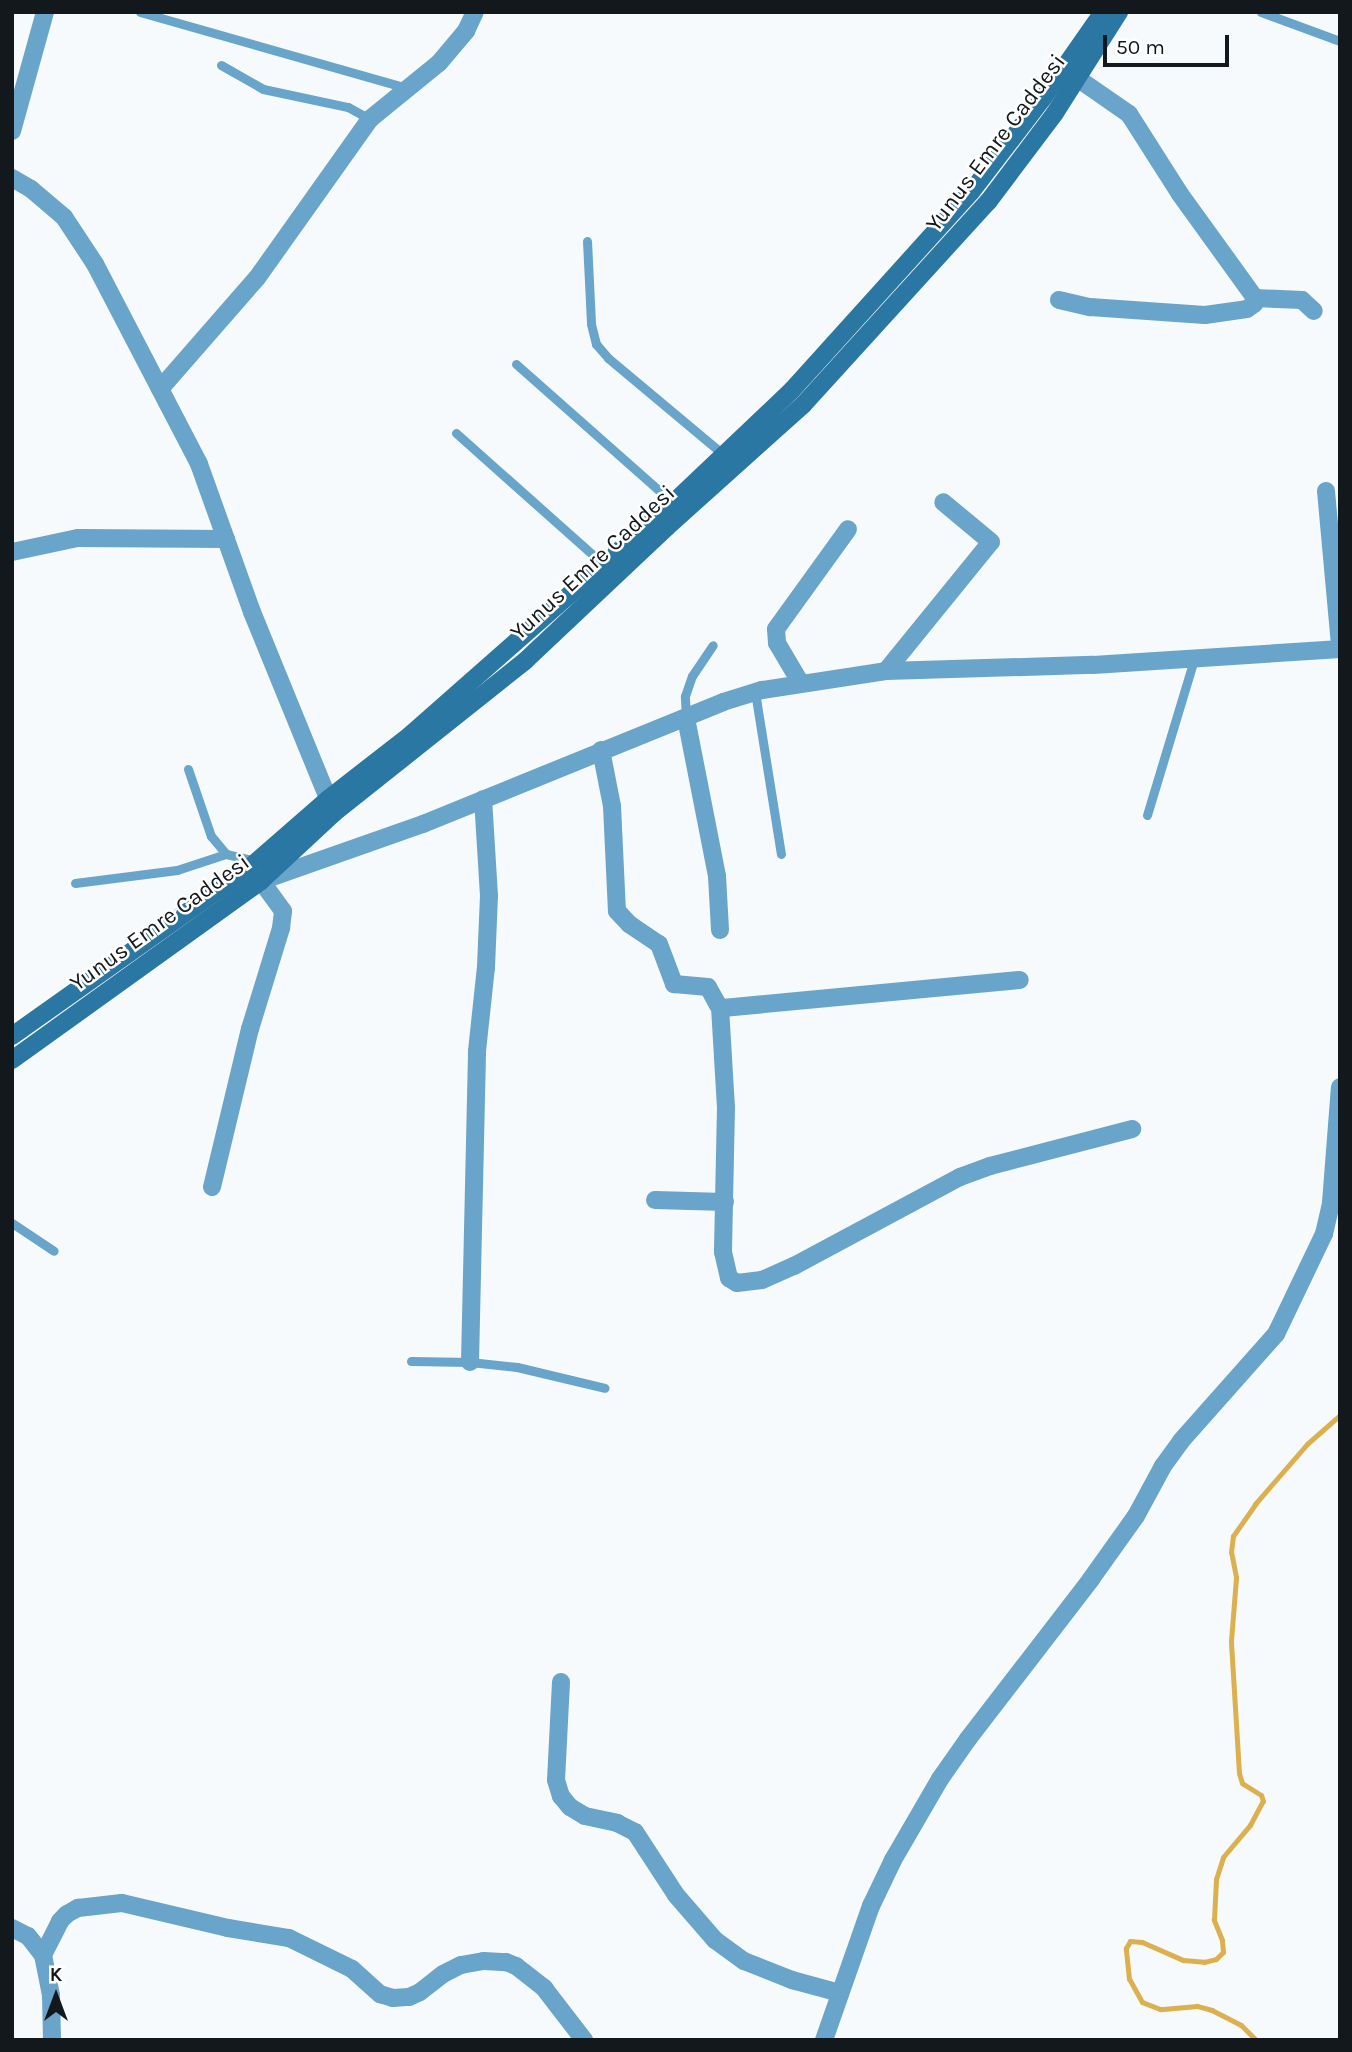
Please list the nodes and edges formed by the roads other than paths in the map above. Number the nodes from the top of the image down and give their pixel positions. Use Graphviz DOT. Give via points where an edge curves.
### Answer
graph roads {
  1 [pos="45,12"];
  2 [pos="139,12"];
  3 [pos="475,12"];
  4 [pos="1261,12"];
  5 [pos="1110,15"];
  6 [pos="1340,41"];
  7 [pos="221,65"];
  8 [pos="1077,78"];
  9 [pos="408,88"];
  10 [pos="370,119"];
  11 [pos="12,131"];
  12 [pos="12,178"];
  13 [pos="587,241"];
  14 [pos="1255,298"];
  15 [pos="1059,300"];
  16 [pos="1314,311"];
  17 [pos="516,364"];
  18 [pos="160,389"];
  19 [pos="456,433"];
  20 [pos="723,454"];
  21 [pos="1326,491"];
  22 [pos="943,502"];
  23 [pos="673,503"];
  24 [pos="848,529"];
  25 [pos="226,539"];
  26 [pos="12,552"];
  27 [pos="604,565"];
  28 [pos="713,645"];
  29 [pos="1340,646"];
  30 [pos="1194,659"];
  31 [pos="886,671"];
  32 [pos="800,682"];
  33 [pos="755,692"];
  34 [pos="686,718"];
  35 [pos="601,750"];
  36 [pos="188,769"];
  37 [pos="484,799"];
  38 [pos="331,806"];
  39 [pos="1147,815"];
  40 [pos="226,854"];
  41 [pos="781,854"];
  42 [pos="257,861"];
  43 [pos="261,881"];
  44 [pos="75,883"];
  45 [pos="720,930"];
  46 [pos="1020,980"];
  47 [pos="720,1007"];
  48 [pos="12,1036"];
  49 [pos="12,1060"];
  50 [pos="1340,1087"];
  51 [pos="1132,1129"];
  52 [pos="212,1186"];
  53 [pos="655,1200"];
  54 [pos="725,1202"];
  55 [pos="12,1223"];
  56 [pos="54,1251"];
  57 [pos="411,1361"];
  58 [pos="470,1362"];
  59 [pos="605,1388"];
  60 [pos="561,1682"];
  61 [pos="12,1928"];
  62 [pos="43,1955"];
  63 [pos="840,1993"];
  64 [pos="51,2040"];
  65 [pos="584,2040"];
  66 [pos="824,2040"];
  1 -- 11 [label="street"];
  2 -- 9 [label="lane"];
  3 -- 9 [label="street" via="453,49"];
  4 -- 6 [label="lane"];
  5 -- 8 [label="street, Yunus Emre Caddesi"];
  5 -- 20 [label="street, Yunus Emre Caddesi" via="971,192 792,390"];
  7 -- 10 [label="lane" via="263,89 348,107"];
  8 -- 14 [label="street" via="1129,114"];
  8 -- 38 [label="street, Yunus Emre Caddesi" via="988,202 803,405 525,661"];
  9 -- 10 [label="street"];
  10 -- 18 [label="street" via="257,278"];
  12 -- 18 [label="street" via="64,218 95,264"];
  13 -- 20 [label="lane" via="596,344"];
  14 -- 15 [label="street" via="1247,309 1205,315 1090,307"];
  14 -- 16 [label="street" via="1302,300"];
  17 -- 23 [label="lane"];
  18 -- 25 [label="street" via="199,464"];
  19 -- 27 [label="lane"];
  20 -- 23 [label="street, Yunus Emre Caddesi"];
  21 -- 29 [label="street"];
  22 -- 31 [label="street" via="991,541"];
  23 -- 27 [label="street, Yunus Emre Caddesi"];
  24 -- 32 [label="street" via="776,629 777,643"];
  25 -- 26 [label="street" via="78,538"];
  25 -- 38 [label="street"];
  27 -- 38 [label="street, Yunus Emre Caddesi"];
  28 -- 34 [label="lane" via="692,676 685,696"];
  29 -- 30 [label="street"];
  30 -- 31 [label="street"];
  30 -- 39 [label="lane"];
  31 -- 32 [label="street"];
  32 -- 33 [label="street"];
  33 -- 34 [label="street"];
  33 -- 41 [label="lane"];
  34 -- 35 [label="street"];
  34 -- 45 [label="street" via="717,876"];
  35 -- 37 [label="street"];
  35 -- 47 [label="street" via="612,806 617,911 659,944 674,984 708,987"];
  36 -- 40 [label="lane" via="207,827"];
  37 -- 43 [label="street"];
  37 -- 58 [label="street" via="489,896 477,1051"];
  38 -- 42 [label="street, Yunus Emre Caddesi"];
  38 -- 43 [label="street, Yunus Emre Caddesi"];
  40 -- 42 [label="lane"];
  40 -- 44 [label="lane" via="177,870"];
  42 -- 48 [label="street, Yunus Emre Caddesi"];
  43 -- 49 [label="street, Yunus Emre Caddesi"];
  43 -- 52 [label="street" via="283,911 281,929 250,1029"];
  46 -- 47 [label="street"];
  47 -- 54 [label="street"];
  50 -- 63 [label="street" via="1331,1203 1324,1234 1276,1334 1181,1441 1099,1568 940,1779 870,1906"];
  51 -- 54 [label="street" via="960,1177 794,1266 750,1283 737,1283 725,1269"];
  53 -- 54 [label="street"];
  55 -- 56 [label="lane"];
  57 -- 58 [label="lane"];
  58 -- 59 [label="lane" via="517,1367"];
  60 -- 63 [label="street" via="556,1780 570,1807 635,1832 676,1895 715,1940 744,1961"];
  61 -- 62 [label="street" via="28,1936"];
  62 -- 64 [label="street" via="51,1995"];
  62 -- 65 [label="street" via="67,1914 78,1908 122,1903 289,1938 342,1963 380,1994 393,1998 420,1992 461,1965 506,1962 544,1988"];
  63 -- 66 [label="street"];
}
